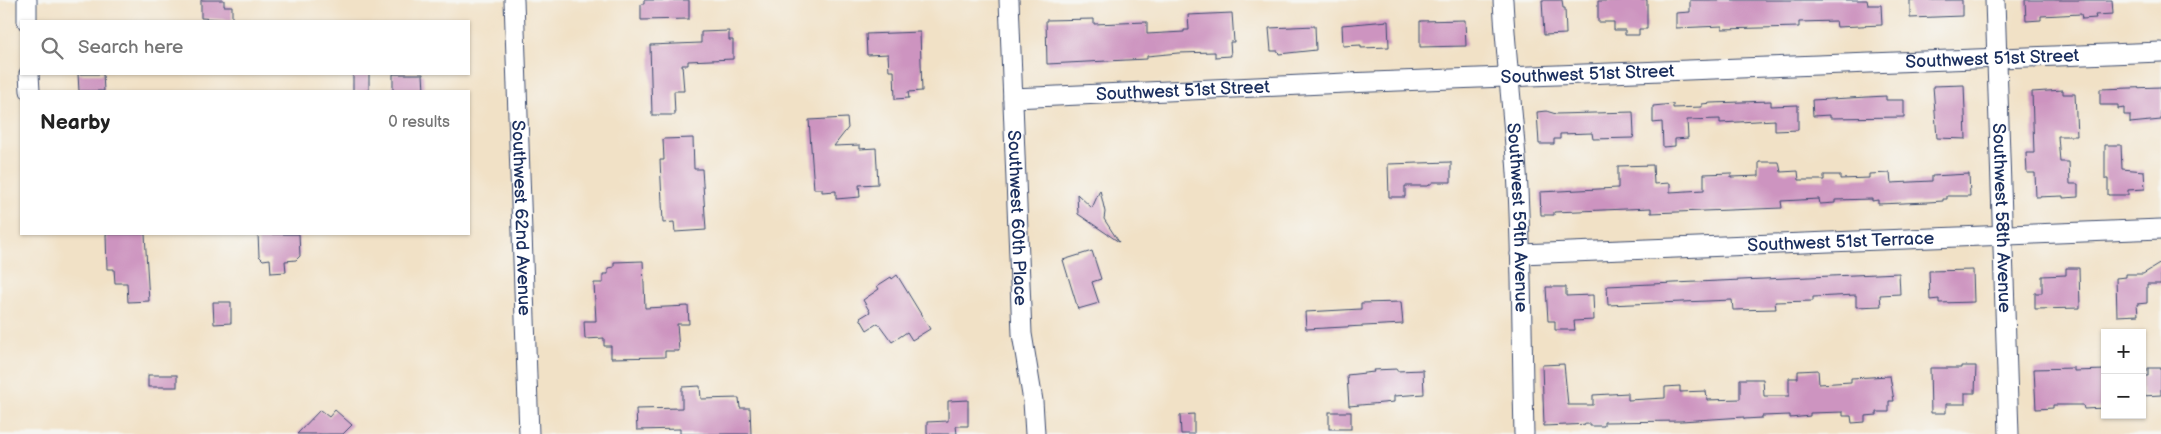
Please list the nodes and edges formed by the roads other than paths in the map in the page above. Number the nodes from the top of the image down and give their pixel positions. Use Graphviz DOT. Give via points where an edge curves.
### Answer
graph roads {
  1 [pos="26,0"];
  2 [pos="514,0"];
  3 [pos="1008,0"];
  4 [pos="1503,0"];
  5 [pos="1995,0"];
  6 [pos="27,20"];
  7 [pos="2161,52"];
  8 [pos="1997,58"];
  9 [pos="29,75"];
  10 [pos="1509,77"];
  11 [pos="30,90"];
  12 [pos="1013,98"];
  13 [pos="2161,229"];
  14 [pos="2002,235"];
  15 [pos="1520,254"];
  16 [pos="529,434"];
  17 [pos="1036,434"];
  18 [pos="1524,434"];
  19 [pos="2009,434"];
  1 -- 6 [label="street"];
  2 -- 16 [label="street, Southwest 62nd Avenue"];
  3 -- 12 [label="street, Southwest 60th Place"];
  4 -- 10 [label="street, Southwest 59th Avenue"];
  5 -- 8 [label="street, Southwest 58th Avenue"];
  7 -- 8 [label="street, Southwest 51st Street"];
  8 -- 10 [label="street, Southwest 51st Street"];
  8 -- 14 [label="street, Southwest 58th Avenue"];
  9 -- 11 [label="street"];
  10 -- 12 [label="street, Southwest 51st Street"];
  10 -- 15 [label="street, Southwest 59th Avenue" via="1515,128"];
  12 -- 17 [label="street, Southwest 60th Place" via="1022,334"];
  13 -- 14 [label="street, Southwest 51st Terrace"];
  14 -- 15 [label="street, Southwest 51st Terrace"];
  14 -- 19 [label="street, Southwest 58th Avenue"];
  15 -- 18 [label="street, Southwest 59th Avenue"];
}
